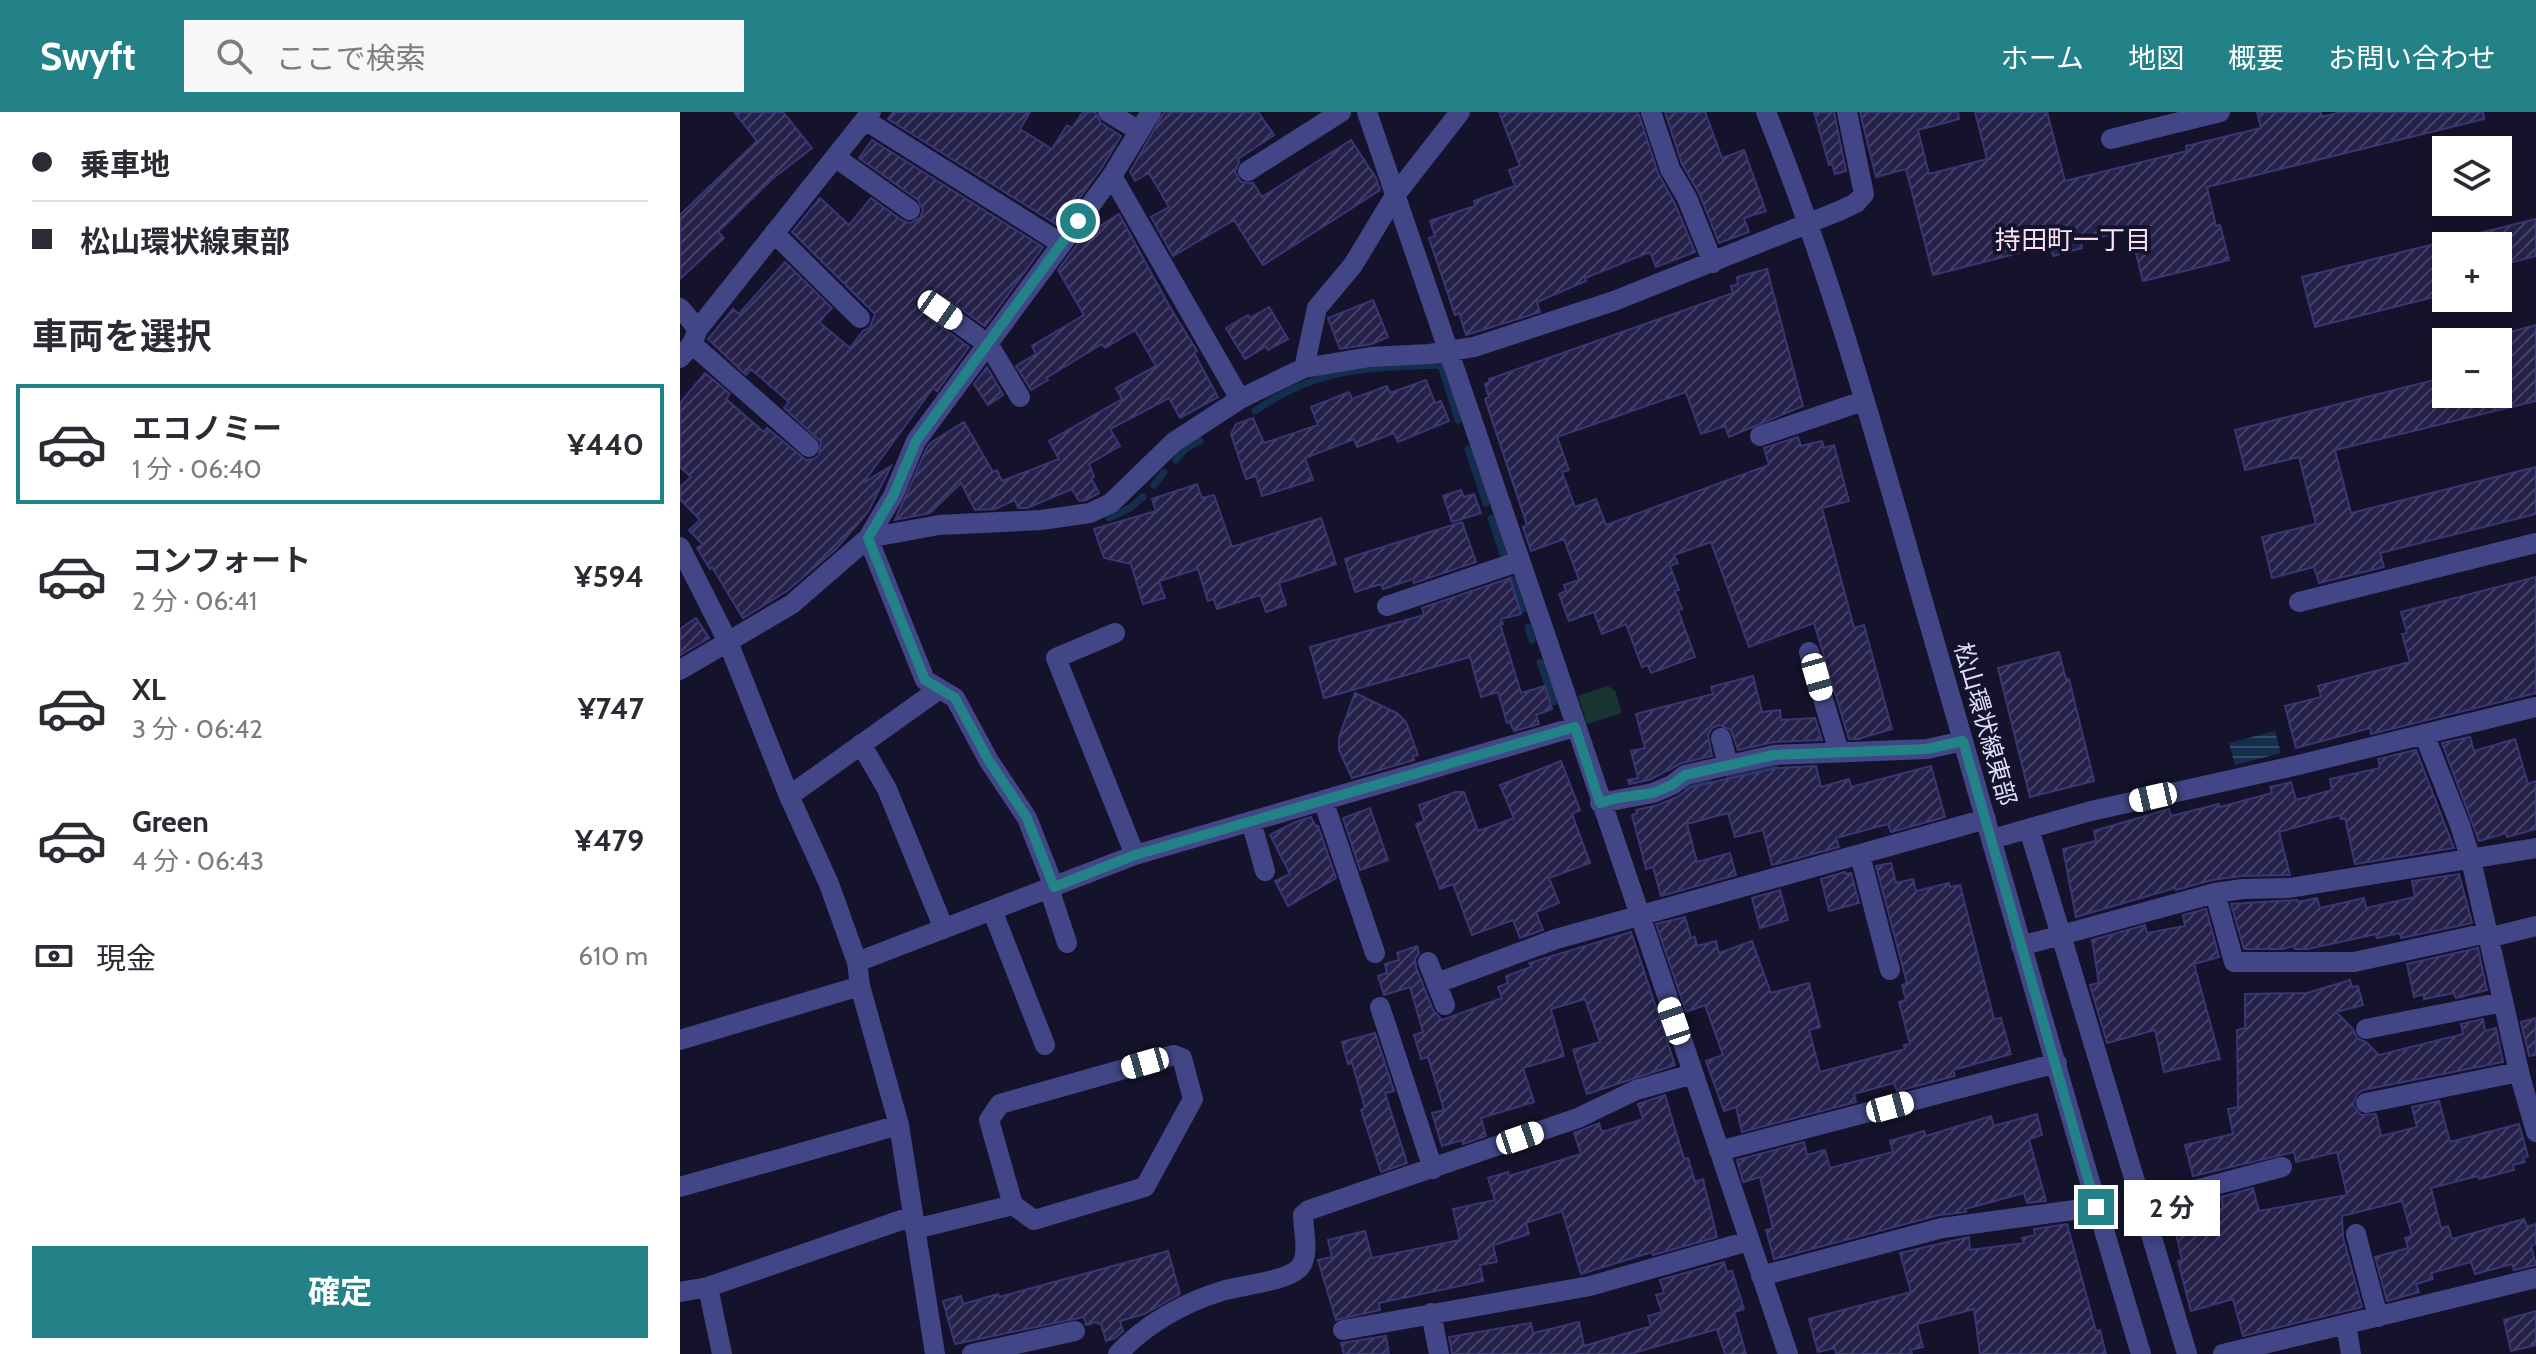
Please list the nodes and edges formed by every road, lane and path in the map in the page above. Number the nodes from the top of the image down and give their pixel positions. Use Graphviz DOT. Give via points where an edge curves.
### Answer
graph roads {
  1 [pos="1108,112"];
  2 [pos="1151,112"];
  3 [pos="1341,112"];
  4 [pos="1367,112"];
  5 [pos="1460,112"];
  6 [pos="1651,112"];
  7 [pos="1766,112"];
  8 [pos="1847,112"];
  9 [pos="2220,112"];
  10 [pos="868,116"];
  11 [pos="1139,131"];
  12 [pos="2111,139"];
  13 [pos="835,157"];
  14 [pos="1248,171"];
  15 [pos="1112,176"];
  16 [pos="1396,194"];
  17 [pos="910,210"];
  18 [pos="1808,223"];
  19 [pos="774,233"];
  20 [pos="1062,244"];
  21 [pos="1713,263"];
  22 [pos="680,308"];
  23 [pos="940,310"];
  24 [pos="860,318"];
  25 [pos="690,344"];
  26 [pos="989,345"];
  27 [pos="1451,351"];
  28 [pos="1304,368"];
  29 [pos="1020,397"];
  30 [pos="1240,399"];
  31 [pos="1863,401"];
  32 [pos="1760,436"];
  33 [pos="809,447"];
  34 [pos="868,538"];
  35 [pos="2536,543"];
  36 [pos="680,547"];
  37 [pos="1520,561"];
  38 [pos="2299,602"];
  39 [pos="1387,606"];
  40 [pos="1115,633"];
  41 [pos="728,642"];
  42 [pos="1809,652"];
  43 [pos="680,670"];
  44 [pos="938,690"];
  45 [pos="2536,707"];
  46 [pos="1575,727"];
  47 [pos="2424,734"];
  48 [pos="1721,738"];
  49 [pos="1963,741"];
  50 [pos="861,744"];
  51 [pos="1839,752"];
  52 [pos="1728,765"];
  53 [pos="789,796"];
  54 [pos="1323,800"];
  55 [pos="1600,803"];
  56 [pos="1986,819"];
  57 [pos="1251,821"];
  58 [pos="2029,829"];
  59 [pos="1992,839"];
  60 [pos="2536,848"];
  61 [pos="1135,855"];
  62 [pos="1860,855"];
  63 [pos="2471,860"];
  64 [pos="1265,871"];
  65 [pos="1052,888"];
  66 [pos="2215,893"];
  67 [pos="992,910"];
  68 [pos="1638,916"];
  69 [pos="2536,926"];
  70 [pos="944,929"];
  71 [pos="2062,935"];
  72 [pos="2488,936"];
  73 [pos="1067,943"];
  74 [pos="2021,946"];
  75 [pos="1375,953"];
  76 [pos="857,962"];
  77 [pos="1428,962"];
  78 [pos="1890,970"];
  79 [pos="1437,983"];
  80 [pos="860,986"];
  81 [pos="2503,1002"];
  82 [pos="1445,1005"];
  83 [pos="1380,1007"];
  84 [pos="2366,1029"];
  85 [pos="680,1040"];
  86 [pos="1045,1045"];
  87 [pos="2057,1063"];
  88 [pos="2525,1073"];
  89 [pos="1693,1074"];
  90 [pos="2366,1103"];
  91 [pos="899,1125"];
  92 [pos="2536,1132"];
  93 [pos="1719,1151"];
  94 [pos="2282,1167"];
  95 [pos="1433,1169"];
  96 [pos="680,1187"];
  97 [pos="2143,1204"];
  98 [pos="1013,1205"];
  99 [pos="2096,1207"];
  100 [pos="914,1223"];
  101 [pos="2356,1234"];
  102 [pos="1749,1241"];
  103 [pos="1761,1276"];
  104 [pos="2536,1278"];
  105 [pos="708,1287"];
  106 [pos="680,1292"];
  107 [pos="1431,1313"];
  108 [pos="2378,1317"];
  109 [pos="2346,1324"];
  110 [pos="1343,1330"];
  111 [pos="1075,1331"];
  112 [pos="722,1354"];
  113 [pos="935,1354"];
  114 [pos="972,1354"];
  115 [pos="1118,1354"];
  116 [pos="1439,1354"];
  117 [pos="1788,1354"];
  118 [pos="2141,1354"];
  119 [pos="2187,1354"];
  120 [pos="2223,1354"];
  121 [pos="2351,1354"];
  1 -- 11 [label="street"];
  2 -- 11 [label="street"];
  3 -- 14 [label="street"];
  4 -- 16 [label="street"];
  5 -- 16 [label="street"];
  6 -- 21 [label="street" via="1670,169"];
  7 -- 18 [label="street, 松山環状線東部"];
  8 -- 18 [label="street" via="1864,194 1856,203"];
  9 -- 12 [label="street"];
  10 -- 13 [label="street"];
  10 -- 20 [label="street"];
  11 -- 15 [label="street"];
  13 -- 17 [label="street"];
  13 -- 19 [label="street"];
  15 -- 20 [label="street"];
  15 -- 30 [label="street"];
  16 -- 27 [label="street"];
  16 -- 28 [label="street" via="1353,265 1317,308"];
  18 -- 21 [label="street"];
  18 -- 31 [label="street, 松山環状線東部"];
  19 -- 24 [label="street"];
  19 -- 25 [label="street"];
  20 -- 26 [label="street"];
  21 -- 27 [label="street"];
  22 -- 25 [label="street"];
  23 -- 26 [label="street"];
  25 -- 33 [label="street"];
  26 -- 29 [label="street"];
  26 -- 34 [label="street" via="916,441"];
  27 -- 28 [label="street"];
  27 -- 37 [label="street"];
  28 -- 30 [label="street"];
  30 -- 34 [label="street" via="1174,442 1111,503 1090,513 939,525"];
  31 -- 32 [label="street"];
  31 -- 49 [label="street, 松山環状線東部"];
  34 -- 41 [label="street" via="792,604"];
  34 -- 44 [label="street" via="925,680"];
  35 -- 38 [label="street"];
  36 -- 41 [label="street"];
  37 -- 39 [label="street"];
  37 -- 46 [label="street"];
  40 -- 61 [label="street" via="1056,658"];
  41 -- 43 [label="street"];
  41 -- 53 [label="street"];
  42 -- 51 [label="street"];
  44 -- 50 [label="street"];
  44 -- 65 [label="street" via="955,698 1027,818"];
  45 -- 47 [label="street"];
  46 -- 54 [label="street"];
  46 -- 55 [label="street"];
  47 -- 58 [label="street"];
  47 -- 63 [label="street"];
  48 -- 52 [label="street"];
  49 -- 51 [label="street" via="1927,749"];
  49 -- 56 [label="street, 松山環状線東部"];
  50 -- 53 [label="street"];
  50 -- 70 [label="street" via="887,789"];
  51 -- 52 [label="street" via="1774,755"];
  52 -- 55 [label="street" via="1685,775 1653,793"];
  53 -- 76 [label="street"];
  54 -- 57 [label="street"];
  54 -- 75 [label="street"];
  55 -- 68 [label="street"];
  56 -- 59 [label="street, 松山環状線東部"];
  56 -- 62 [label="street"];
  57 -- 61 [label="street"];
  57 -- 64 [label="street"];
  58 -- 59 [label="street"];
  58 -- 71 [label="street"];
  59 -- 74 [label="street, 松山環状線東部"];
  60 -- 63 [label="street"];
  61 -- 65 [label="street"];
  62 -- 68 [label="street"];
  62 -- 78 [label="street"];
  63 -- 66 [label="street" via="2289,888"];
  63 -- 72 [label="street"];
  65 -- 67 [label="street"];
  65 -- 73 [label="street"];
  66 -- 71 [label="street"];
  66 -- 72 [label="street" via="2234,962 2354,962"];
  67 -- 70 [label="street"];
  67 -- 86 [label="street"];
  68 -- 79 [label="street" via="1556,939"];
  68 -- 89 [label="street"];
  69 -- 72 [label="street"];
  70 -- 76 [label="street"];
  71 -- 74 [label="street"];
  71 -- 97 [label="street"];
  72 -- 81 [label="street"];
  74 -- 87 [label="street, 松山環状線東部"];
  76 -- 80 [label="street"];
  77 -- 79 [label="street"];
  79 -- 82 [label="street"];
  80 -- 85 [label="street"];
  80 -- 91 [label="street"];
  81 -- 84 [label="street"];
  81 -- 88 [label="street"];
  83 -- 95 [label="street"];
  87 -- 93 [label="street"];
  87 -- 99 [label="street, 松山環状線東部"];
  88 -- 90 [label="street"];
  88 -- 92 [label="street"];
  89 -- 93 [label="street"];
  89 -- 95 [label="street" via="1636,1090 1578,1118"];
  91 -- 96 [label="street"];
  91 -- 100 [label="street"];
  93 -- 102 [label="street"];
  94 -- 97 [label="street"];
  95 -- 115 [label="street" via="1309,1210 1303,1215 1305,1256 1299,1269 1189,1303"];
  97 -- 119 [label="street"];
  98 -- 98 [label="street" via="1034,1220 1145,1187 1193,1099 1182,1058 1174,1055 1000,1104 989,1120"];
  98 -- 100 [label="street"];
  99 -- 103 [label="street" via="1942,1228"];
  99 -- 118 [label="street, 松山環状線東部"];
  100 -- 105 [label="street"];
  100 -- 113 [label="street"];
  101 -- 108 [label="street"];
  102 -- 103 [label="street"];
  102 -- 107 [label="street" via="1590,1286"];
  103 -- 117 [label="street"];
  104 -- 108 [label="street"];
  105 -- 106 [label="street"];
  105 -- 112 [label="street"];
  107 -- 110 [label="street"];
  107 -- 116 [label="street"];
  108 -- 109 [label="street"];
  109 -- 120 [label="street"];
  109 -- 121 [label="street"];
  111 -- 114 [label="street"];
}
